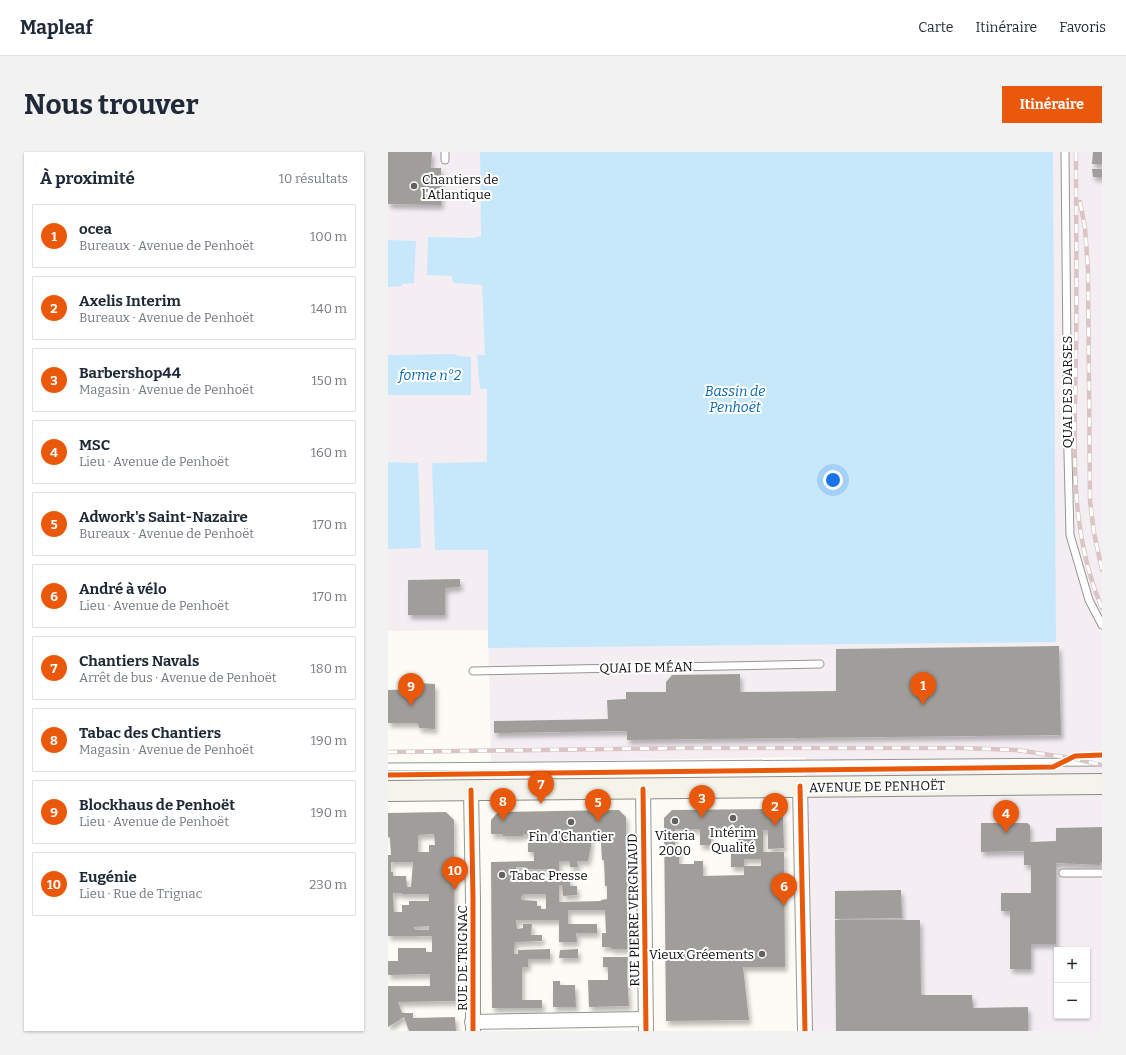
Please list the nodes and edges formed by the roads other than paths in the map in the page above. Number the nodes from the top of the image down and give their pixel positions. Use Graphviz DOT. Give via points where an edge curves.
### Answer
graph roads {
  1 [pos="445,152"];
  2 [pos="1065,152"];
  3 [pos="445,160"];
  4 [pos="1102,625"];
  5 [pos="820,664"];
  6 [pos="473,671"];
  7 [pos="1102,762"];
  8 [pos="388,767"];
  9 [pos="1102,784"];
  10 [pos="800,786"];
  11 [pos="643,789"];
  12 [pos="471,790"];
  13 [pos="388,791"];
  14 [pos="1063,873"];
  15 [pos="1102,874"];
  16 [pos="645,1025"];
  17 [pos="472,1026"];
  18 [pos="805,1031"];
  1 -- 3 [label="lane"];
  2 -- 4 [label="lane, QUAI DES DARSES" via="1070,535 1089,600"];
  5 -- 6 [label="lane, QUAI DE MÉAN"];
  7 -- 8 [label="lane"];
  9 -- 10 [label="main road, AVENUE DE PENHOËT"];
  10 -- 11 [label="main road, AVENUE DE PENHOËT"];
  10 -- 18 [label="street"];
  11 -- 12 [label="main road, AVENUE DE PENHOËT"];
  11 -- 16 [label="street, RUE PIERRE VERGNIAUD"];
  12 -- 13 [label="main road, AVENUE DE PENHOËT"];
  12 -- 17 [label="street, RUE DE TRIGNAC"];
  14 -- 15 [label="lane"];
  16 -- 17 [label="street"];
}
